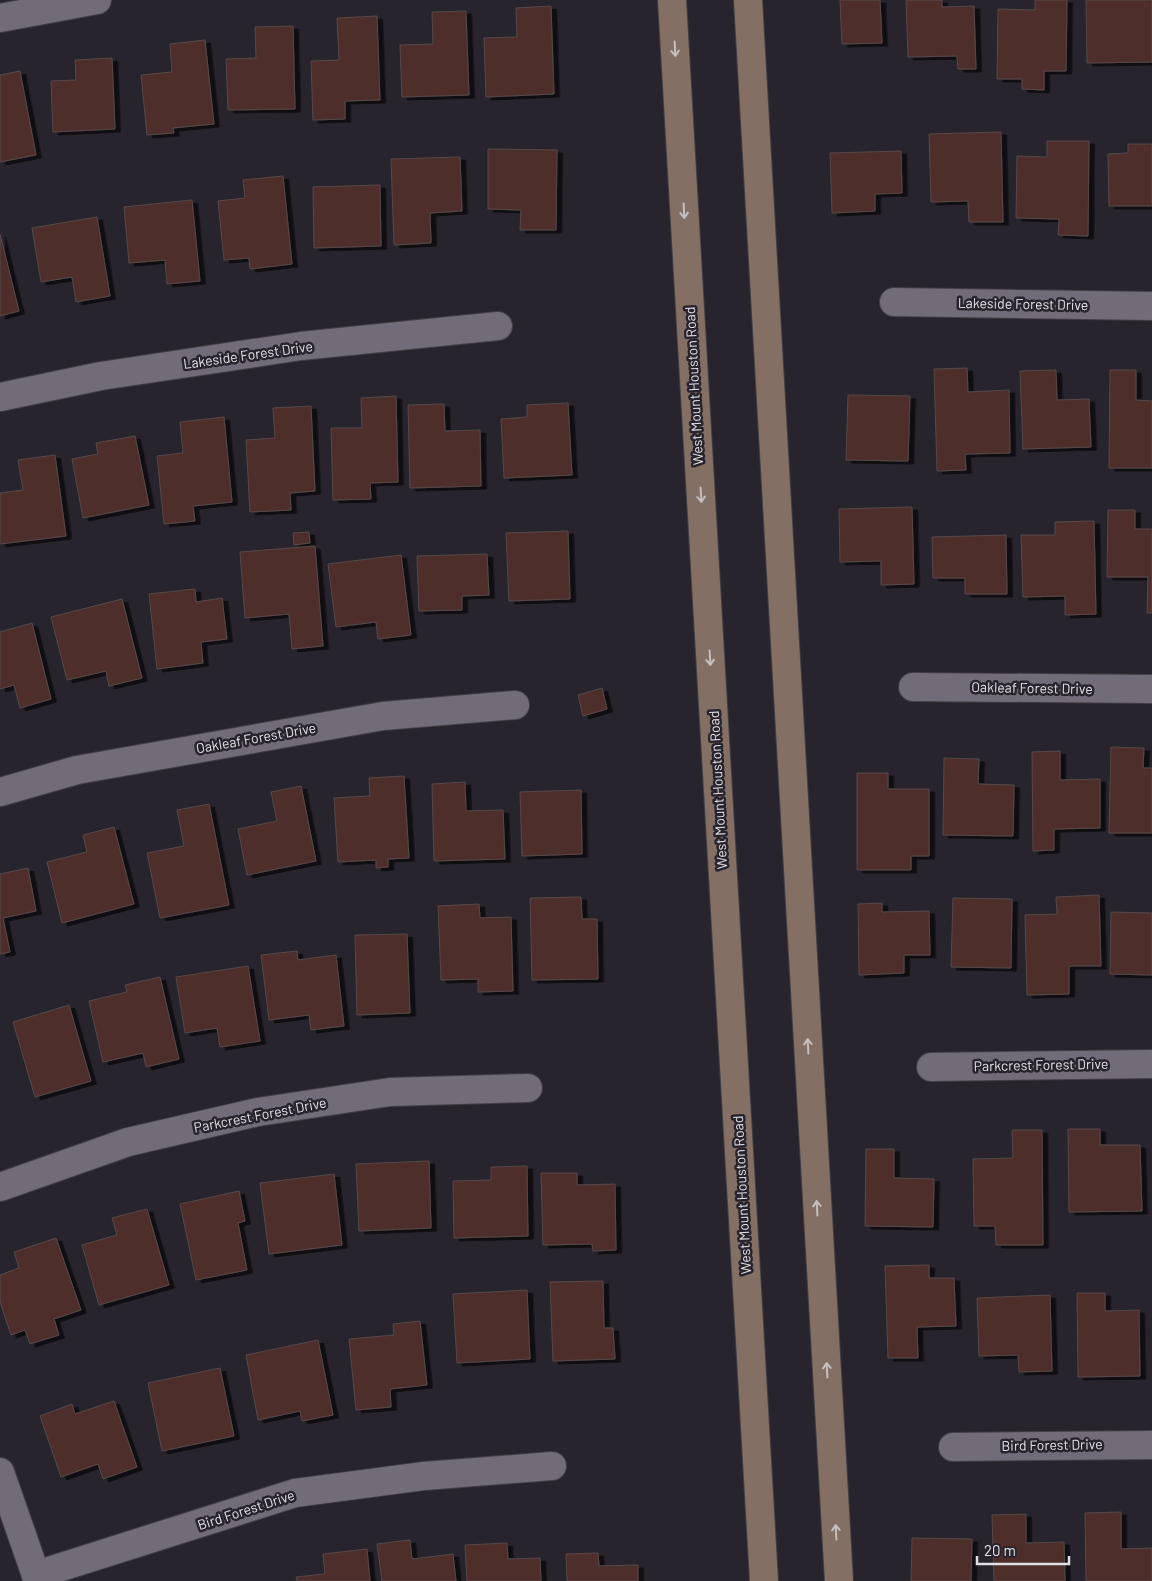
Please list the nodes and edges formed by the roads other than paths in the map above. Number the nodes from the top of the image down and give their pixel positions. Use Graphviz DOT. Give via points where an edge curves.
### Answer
graph roads {
  1 [pos="98,0"];
  2 [pos="672,0"];
  3 [pos="748,0"];
  4 [pos="0,18"];
  5 [pos="894,302"];
  6 [pos="1152,306"];
  7 [pos="498,326"];
  8 [pos="0,397"];
  9 [pos="913,687"];
  10 [pos="1152,690"];
  11 [pos="515,705"];
  12 [pos="0,792"];
  13 [pos="1152,1064"];
  14 [pos="931,1067"];
  15 [pos="528,1088"];
  16 [pos="0,1187"];
  17 [pos="1152,1445"];
  18 [pos="952,1447"];
  19 [pos="552,1466"];
  20 [pos="0,1472"];
  21 [pos="37,1578"];
  22 [pos="764,1581"];
  23 [pos="839,1581"];
  1 -- 4 [label="street"];
  2 -- 22 [label="main road, West Mount Houston Road, one-way"];
  23 -- 3 [label="main road, one-way"];
  5 -- 6 [label="street, Lakeside Forest Drive"];
  7 -- 8 [label="street, Lakeside Forest Drive" via="301,346 101,376"];
  9 -- 10 [label="street, Oakleaf Forest Drive"];
  11 -- 12 [label="street, Oakleaf Forest Drive" via="383,716 77,770"];
  13 -- 14 [label="street, Parkcrest Forest Drive"];
  15 -- 16 [label="street, Parkcrest Forest Drive" via="390,1092 258,1112 128,1142"];
  17 -- 18 [label="street, Bird Forest Drive"];
  19 -- 21 [label="street, Bird Forest Drive" via="424,1476 295,1493"];
  20 -- 21 [label="street"];
}
